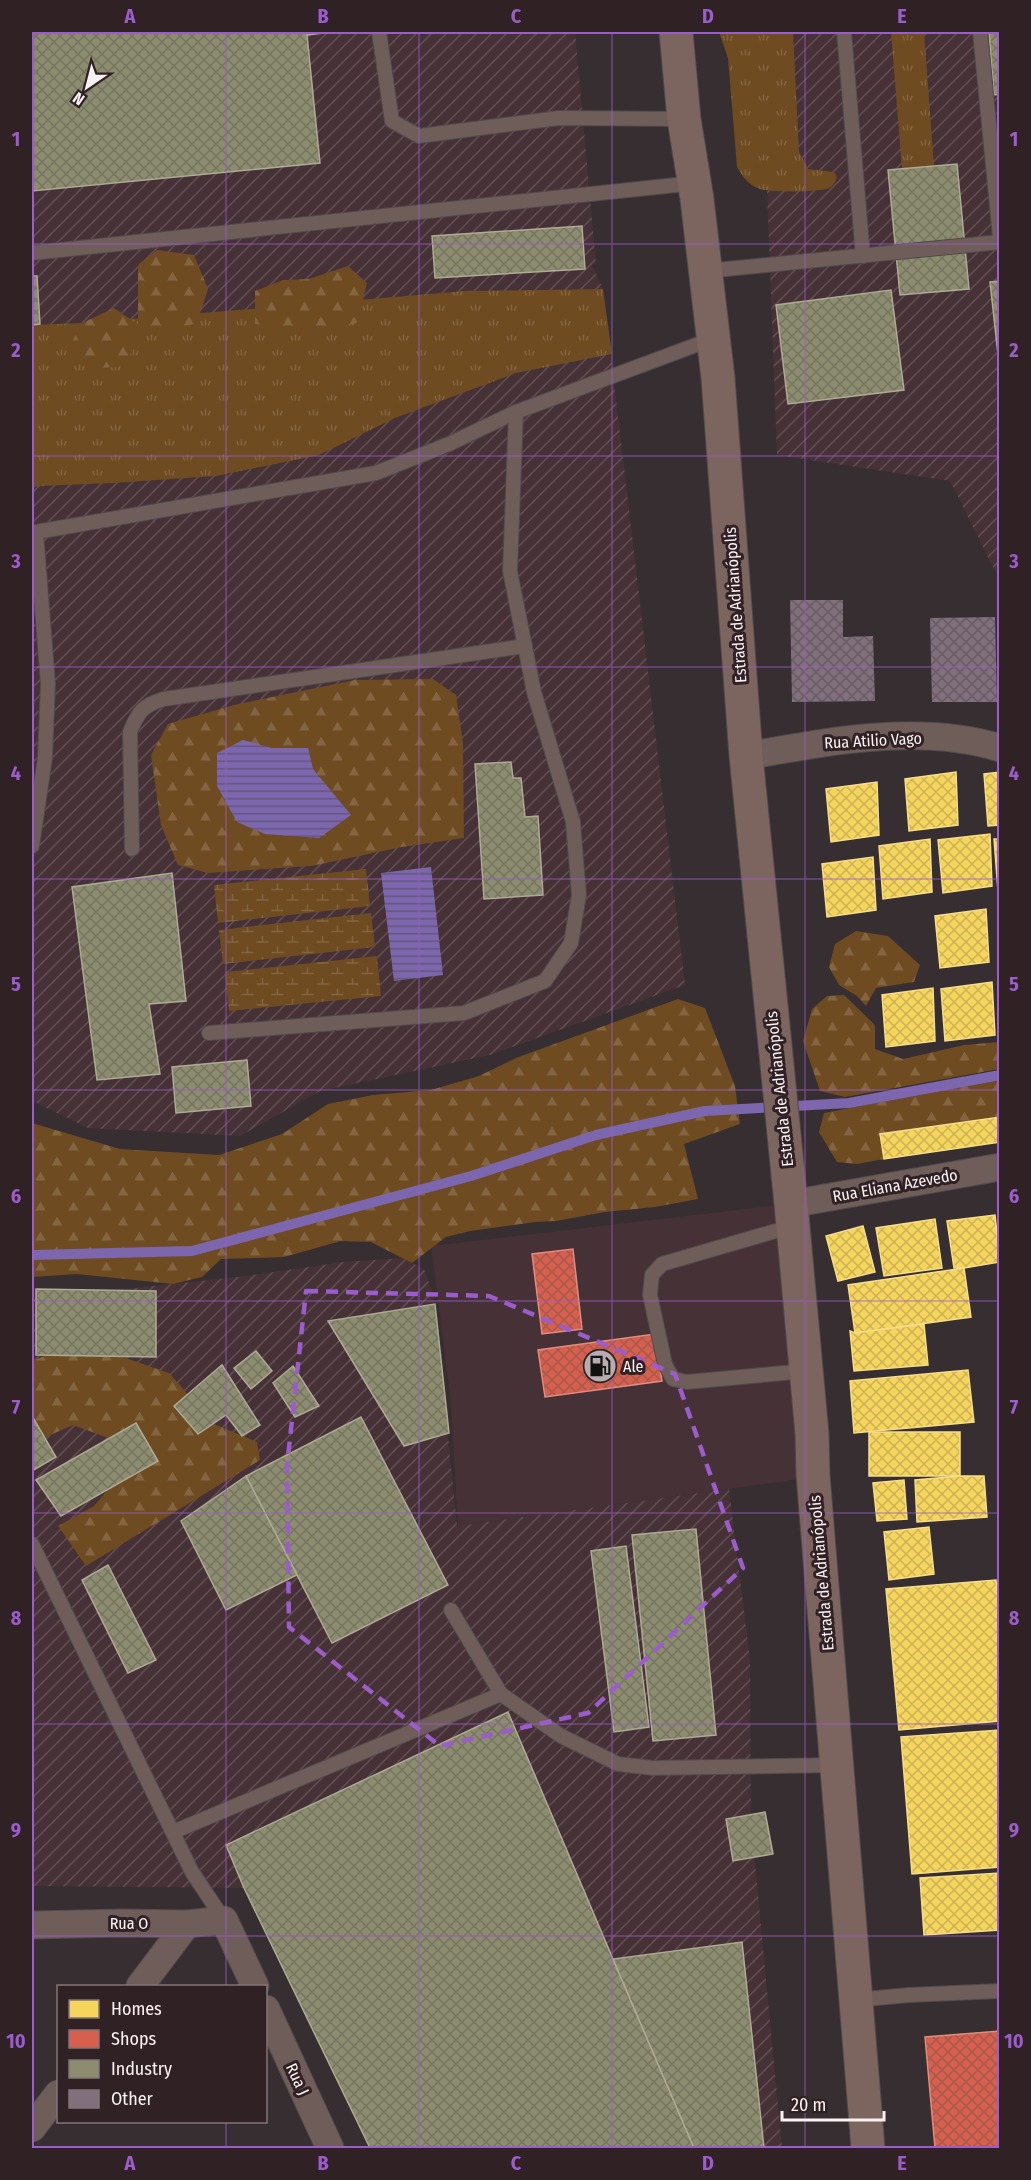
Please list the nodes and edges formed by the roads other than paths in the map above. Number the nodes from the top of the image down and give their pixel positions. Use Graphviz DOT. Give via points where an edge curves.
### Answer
graph roads {
  1 [pos="379,32"];
  2 [pos="676,32"];
  3 [pos="843,32"];
  4 [pos="980,32"];
  5 [pos="684,119"];
  6 [pos="695,183"];
  7 [pos="999,237"];
  8 [pos="999,242"];
  9 [pos="32,253"];
  10 [pos="863,256"];
  11 [pos="705,271"];
  12 [pos="712,339"];
  13 [pos="516,412"];
  14 [pos="34,532"];
  15 [pos="525,646"];
  16 [pos="999,748"];
  17 [pos="746,756"];
  18 [pos="32,846"];
  19 [pos="132,849"];
  20 [pos="209,1033"];
  21 [pos="999,1167"];
  22 [pos="792,1215"];
  23 [pos="806,1371"];
  24 [pos="32,1544"];
  25 [pos="451,1610"];
  26 [pos="501,1694"];
  27 [pos="836,1765"];
  28 [pos="174,1832"];
  29 [pos="224,1920"];
  30 [pos="187,1924"];
  31 [pos="32,1925"];
  32 [pos="141,1985"];
  33 [pos="255,1985"];
  34 [pos="999,1991"];
  35 [pos="855,2000"];
  36 [pos="267,2011"];
  37 [pos="57,2095"];
  38 [pos="32,2128"];
  39 [pos="330,2148"];
  40 [pos="868,2148"];
  1 -- 5 [label="lane" via="392,121 419,136 559,118"];
  2 -- 5 [label="main road, Estrada de Adrianópolis"];
  3 -- 10 [label="lane"];
  4 -- 7 [label="lane"];
  5 -- 6 [label="main road, Estrada de Adrianópolis"];
  6 -- 9 [label="lane"];
  6 -- 11 [label="main road, Estrada de Adrianópolis"];
  8 -- 10 [label="lane"];
  10 -- 11 [label="lane"];
  11 -- 12 [label="main road, Estrada de Adrianópolis"];
  12 -- 13 [label="lane"];
  12 -- 17 [label="main road, Estrada de Adrianópolis"];
  13 -- 14 [label="lane" via="376,473"];
  13 -- 15 [label="lane" via="510,571"];
  14 -- 18 [label="lane" via="48,684 45,758"];
  15 -- 19 [label="lane" via="148,703 130,732"];
  15 -- 20 [label="lane" via="534,692 573,822 579,895 571,943 545,981 464,1013"];
  16 -- 17 [label="street, Rua Atilio Vago" via="914,736 834,740"];
  17 -- 22 [label="main road, Estrada de Adrianópolis"];
  21 -- 22 [label="street, Rua Eliana Azevedo"];
  22 -- 23 [label="main road, Estrada de Adrianópolis"];
  22 -- 23 [label="lane" via="662,1264 652,1275 650,1295 665,1364 673,1379 687,1382"];
  23 -- 27 [label="main road, Estrada de Adrianópolis"];
  24 -- 28 [label="lane"];
  25 -- 26 [label="lane"];
  26 -- 27 [label="lane" via="561,1736 618,1764 653,1768"];
  26 -- 28 [label="lane"];
  27 -- 35 [label="main road, Estrada de Adrianópolis"];
  28 -- 29 [label="lane" via="192,1872"];
  29 -- 30 [label="street"];
  29 -- 33 [label="street"];
  30 -- 31 [label="street, Rua O"];
  30 -- 32 [label="street"];
  34 -- 35 [label="lane"];
  35 -- 40 [label="main road, Estrada de Adrianópolis"];
  36 -- 39 [label="street, Rua J"];
  37 -- 38 [label="street"];
}
